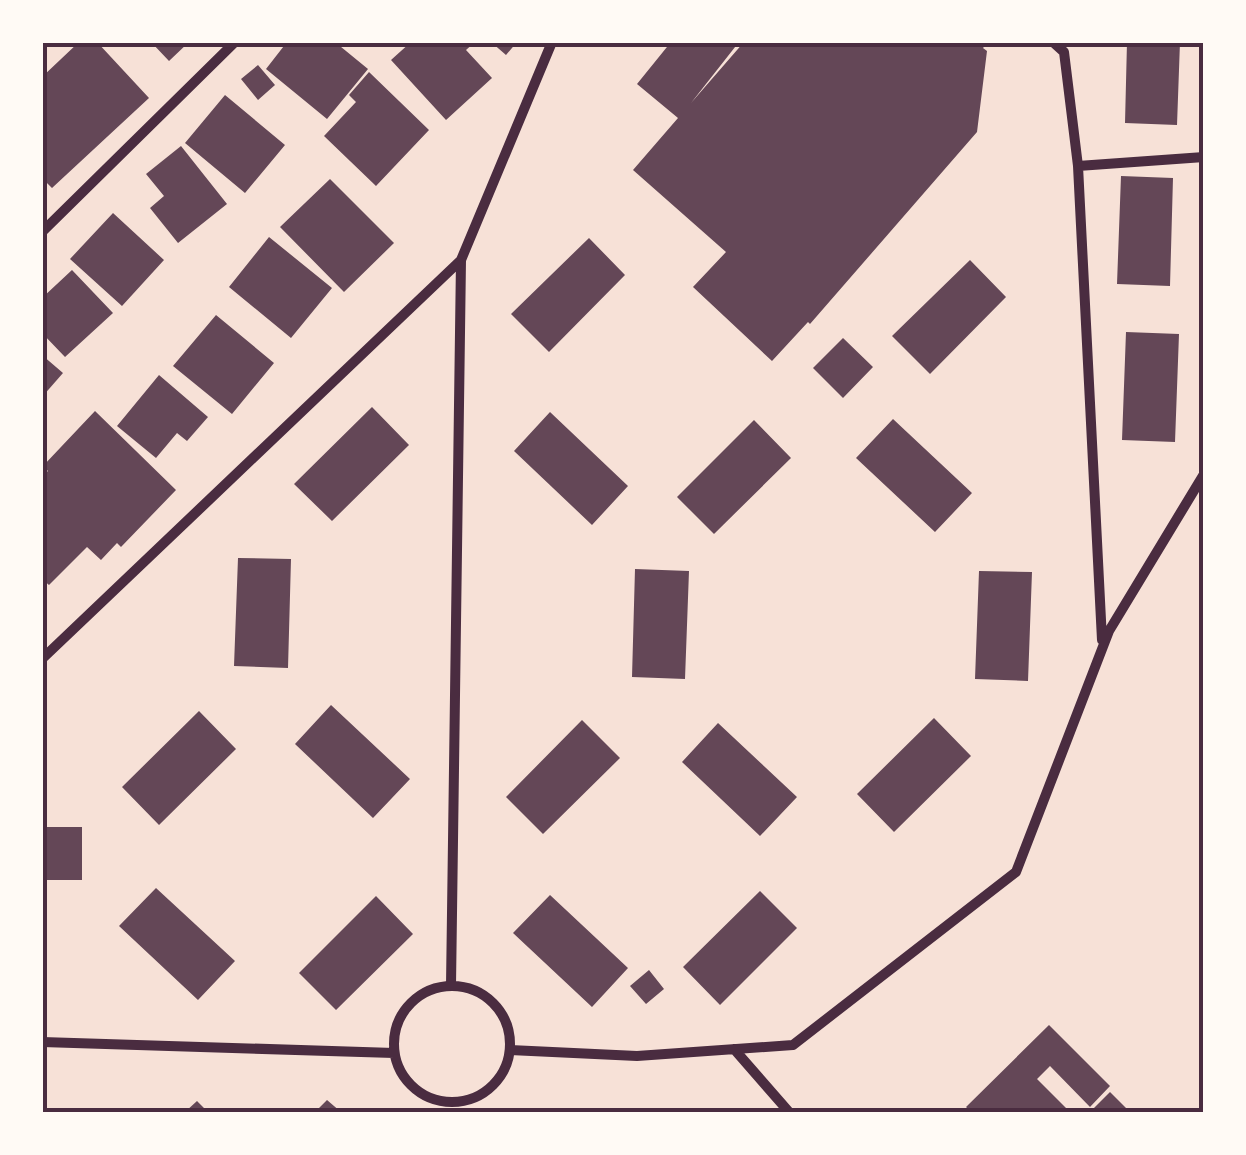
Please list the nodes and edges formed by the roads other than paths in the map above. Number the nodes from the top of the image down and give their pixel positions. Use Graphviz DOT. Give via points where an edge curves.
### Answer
graph roads {
  1 [pos="235,42"];
  2 [pos="552,42"];
  3 [pos="1053,42"];
  4 [pos="1073,42"];
  5 [pos="1064,52"];
  6 [pos="1204,157"];
  7 [pos="1078,166"];
  8 [pos="42,232"];
  9 [pos="462,260"];
  10 [pos="1204,474"];
  11 [pos="1102,646"];
  12 [pos="42,659"];
  13 [pos="451,986"];
  14 [pos="42,1042"];
  15 [pos="510,1050"];
  16 [pos="734,1050"];
  17 [pos="394,1053"];
  18 [pos="461,1107"];
  19 [pos="789,1112"];
  1 -- 8 [label="street"];
  2 -- 9 [label="street"];
  3 -- 5 [label="street"];
  4 -- 5 [label="street"];
  5 -- 7 [label="street"];
  6 -- 7 [label="street"];
  7 -- 11 [label="street"];
  9 -- 12 [label="street"];
  9 -- 13 [label="street"];
  10 -- 11 [label="street"];
  11 -- 16 [label="street" via="1016,872 793,1045"];
  13 -- 15 [label="street" via="488,998 502,1012"];
  13 -- 17 [label="street" via="423,995 402,1016"];
  14 -- 17 [label="street"];
  15 -- 16 [label="street" via="637,1056"];
  15 -- 18 [label="street" via="494,1086"];
  16 -- 19 [label="street"];
  17 -- 18 [label="street" via="410,1085"];
}
